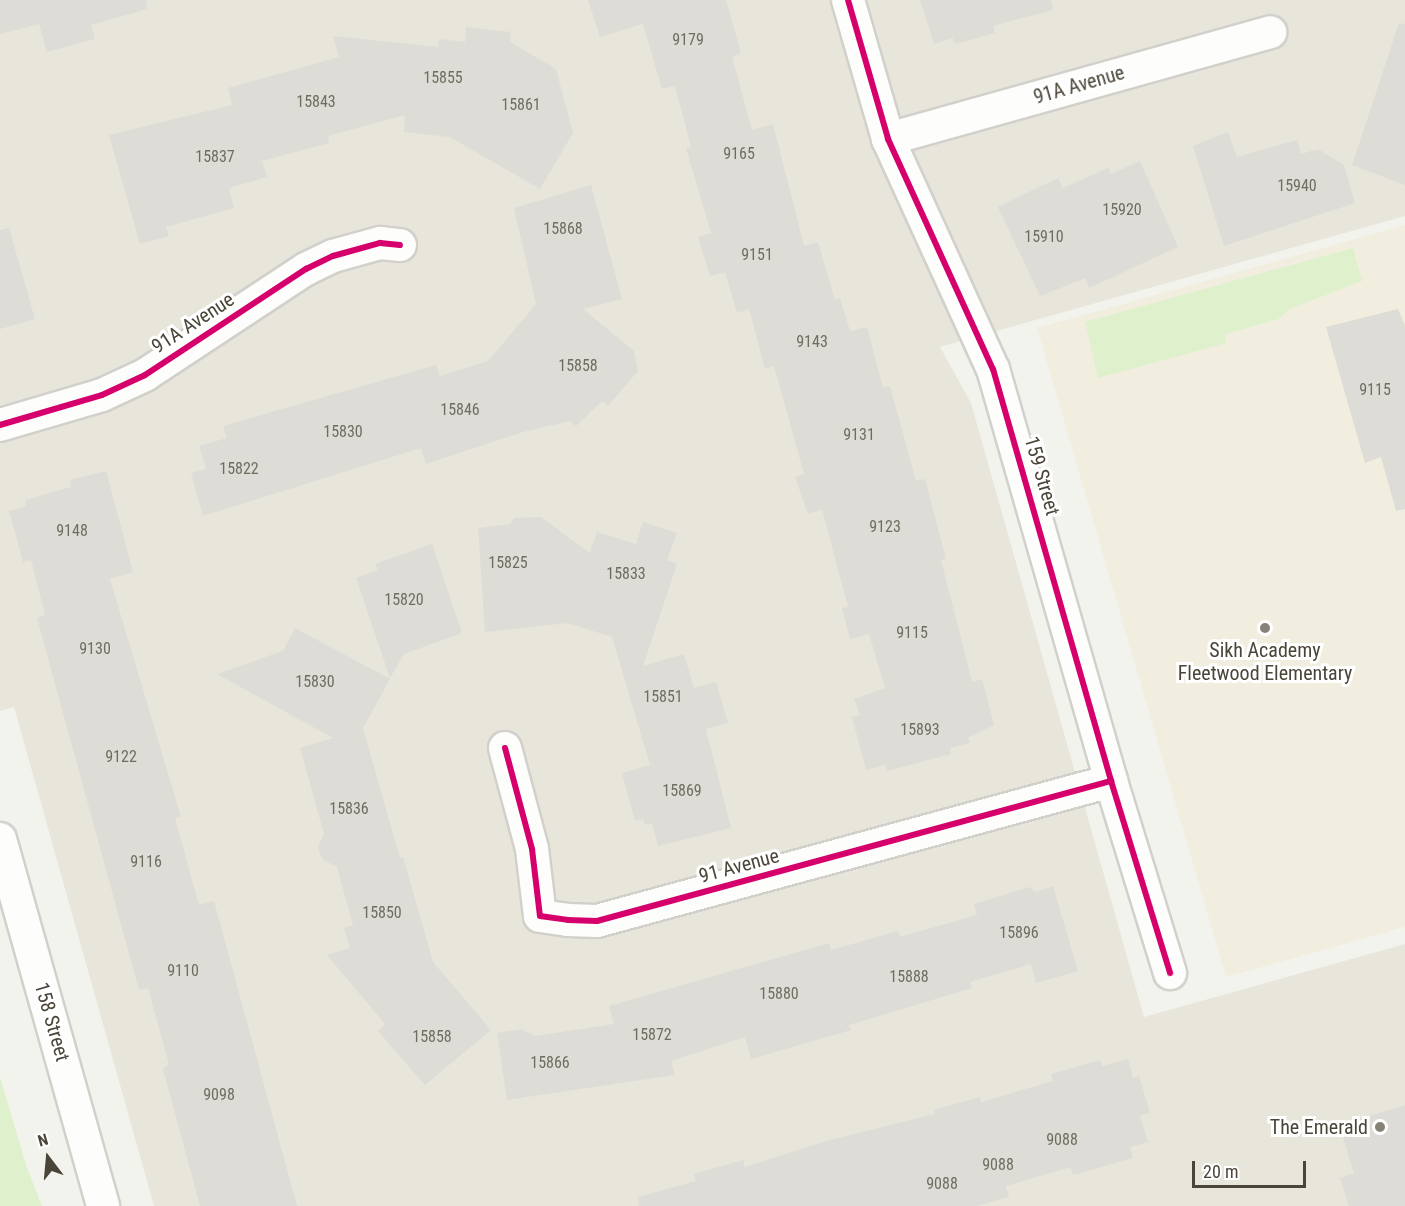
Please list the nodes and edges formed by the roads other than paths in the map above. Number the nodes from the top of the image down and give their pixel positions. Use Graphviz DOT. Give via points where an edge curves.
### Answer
graph roads {
  1 [pos="848,0"];
  2 [pos="1270,32"];
  3 [pos="888,139"];
  4 [pos="400,245"];
  5 [pos="0,425"];
  6 [pos="505,748"];
  7 [pos="1111,781"];
  8 [pos="0,839"];
  9 [pos="1170,973"];
  10 [pos="103,1206"];
  1 -- 3 [label="street, 159 Street"];
  2 -- 3 [label="street, 91A Avenue"];
  3 -- 7 [label="street, 159 Street" via="993,369"];
  4 -- 5 [label="street, 91A Avenue" via="380,243 333,256 306,269 145,375 102,395"];
  6 -- 7 [label="street, 91 Avenue" via="532,849 540,916 568,920 597,921"];
  7 -- 9 [label="street, 159 Street"];
  8 -- 10 [label="street, 158 Street"];
}
